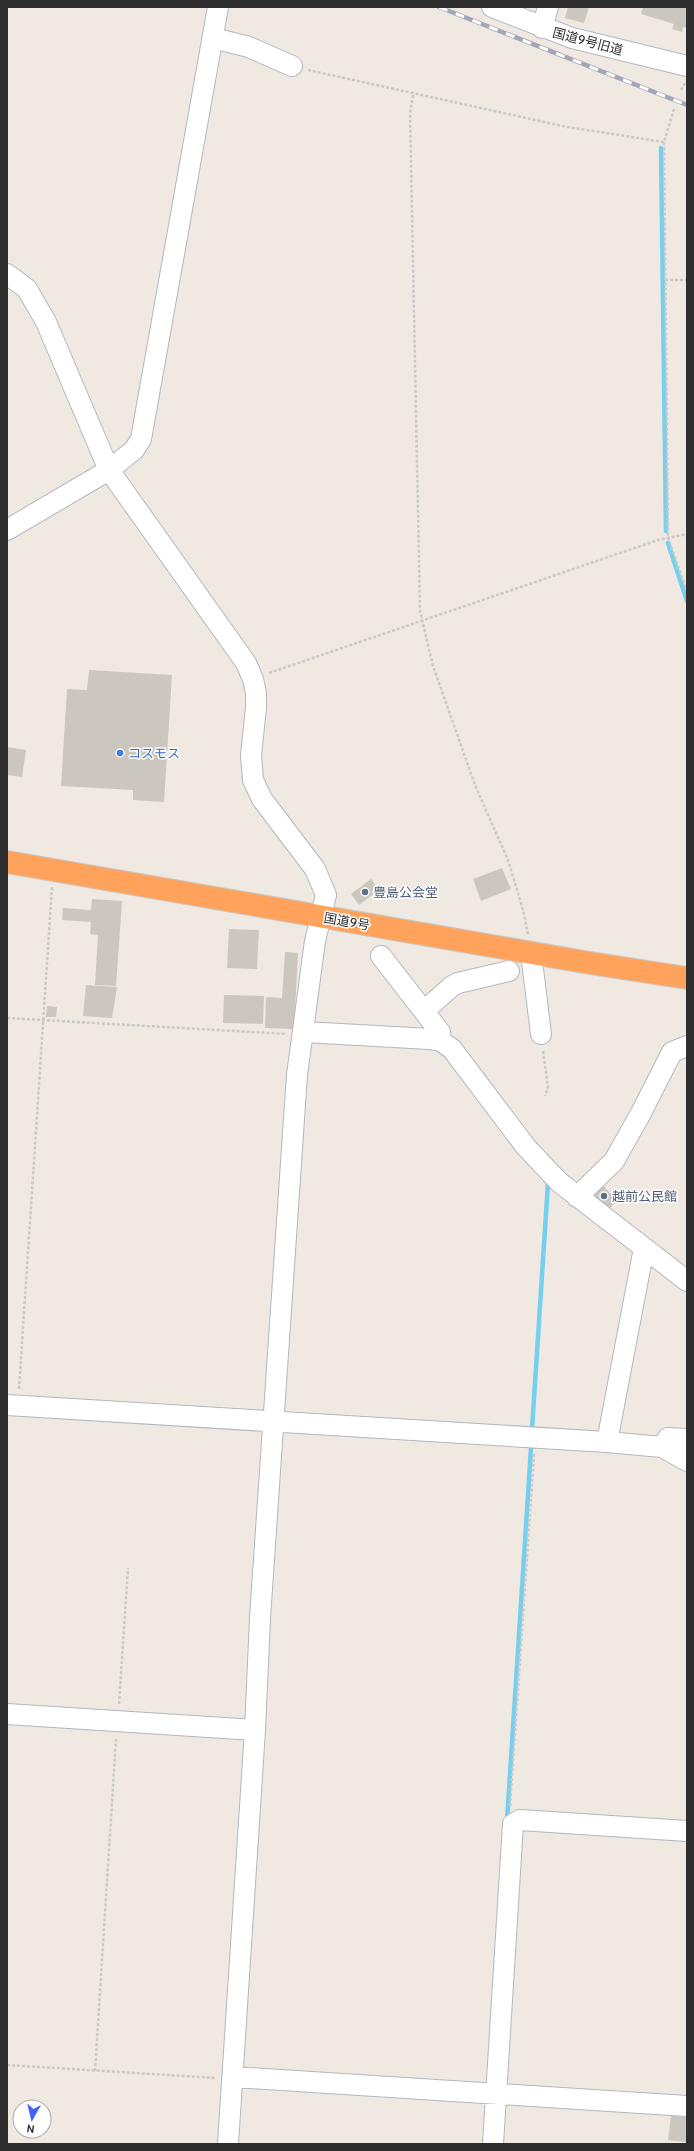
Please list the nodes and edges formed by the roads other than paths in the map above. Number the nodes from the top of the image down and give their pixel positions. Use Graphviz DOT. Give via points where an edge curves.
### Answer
graph roads {
  1 [pos="218,7"];
  2 [pos="492,7"];
  3 [pos="548,7"];
  4 [pos="542,28"];
  5 [pos="213,38"];
  6 [pos="292,66"];
  7 [pos="687,66"];
  8 [pos="7,274"];
  9 [pos="109,470"];
  10 [pos="7,530"];
  11 [pos="7,862"];
  12 [pos="322,917"];
  13 [pos="531,953"];
  14 [pos="381,956"];
  15 [pos="509,970"];
  16 [pos="687,978"];
  17 [pos="424,1011"];
  18 [pos="303,1033"];
  19 [pos="541,1034"];
  20 [pos="441,1041"];
  21 [pos="687,1046"];
  22 [pos="577,1197"];
  23 [pos="644,1248"];
  24 [pos="687,1281"];
  25 [pos="12,1405"];
  26 [pos="274,1421"];
  27 [pos="687,1439"];
  28 [pos="607,1442"];
  29 [pos="662,1447"];
  30 [pos="687,1461"];
  31 [pos="7,1714"];
  32 [pos="255,1730"];
  33 [pos="687,1831"];
  34 [pos="233,2078"];
  35 [pos="496,2093"];
  36 [pos="687,2106"];
  37 [pos="228,2144"];
  38 [pos="493,2144"];
  1 -- 5 [label="street"];
  2 -- 4 [label="street, 国道9号旧道"];
  3 -- 4 [label="street"];
  4 -- 7 [label="street, 国道9号旧道" via="572,38"];
  5 -- 6 [label="street" via="249,47"];
  5 -- 9 [label="street" via="145,423 141,439 134,450"];
  8 -- 9 [label="street" via="27,289 46,322"];
  9 -- 10 [label="street"];
  9 -- 12 [label="street" via="246,663 253,678 256,708 251,756 253,780 262,799 315,869 326,895"];
  11 -- 12 [label="highway, 国道9号"];
  12 -- 13 [label="highway, 国道9号"];
  12 -- 18 [label="street" via="316,940"];
  13 -- 16 [label="highway, 国道9号"];
  13 -- 19 [label="street"];
  14 -- 17 [label="street"];
  15 -- 17 [label="street" via="458,983"];
  17 -- 20 [label="street" via="441,1035"];
  18 -- 20 [label="street"];
  18 -- 26 [label="street" via="297,1075"];
  20 -- 22 [label="street" via="452,1049 526,1146 558,1182"];
  21 -- 22 [label="street" via="672,1052 614,1160"];
  22 -- 23 [label="street"];
  23 -- 24 [label="street"];
  23 -- 28 [label="street"];
  25 -- 26 [label="street"];
  26 -- 28 [label="street"];
  26 -- 32 [label="street"];
  27 -- 29 [label="street" via="668,1438"];
  28 -- 29 [label="street"];
  29 -- 30 [label="street"];
  31 -- 32 [label="street"];
  32 -- 34 [label="street"];
  33 -- 35 [label="street" via="520,1820 514,1822"];
  34 -- 35 [label="street"];
  34 -- 37 [label="street"];
  35 -- 36 [label="street"];
  35 -- 38 [label="street"];
}
